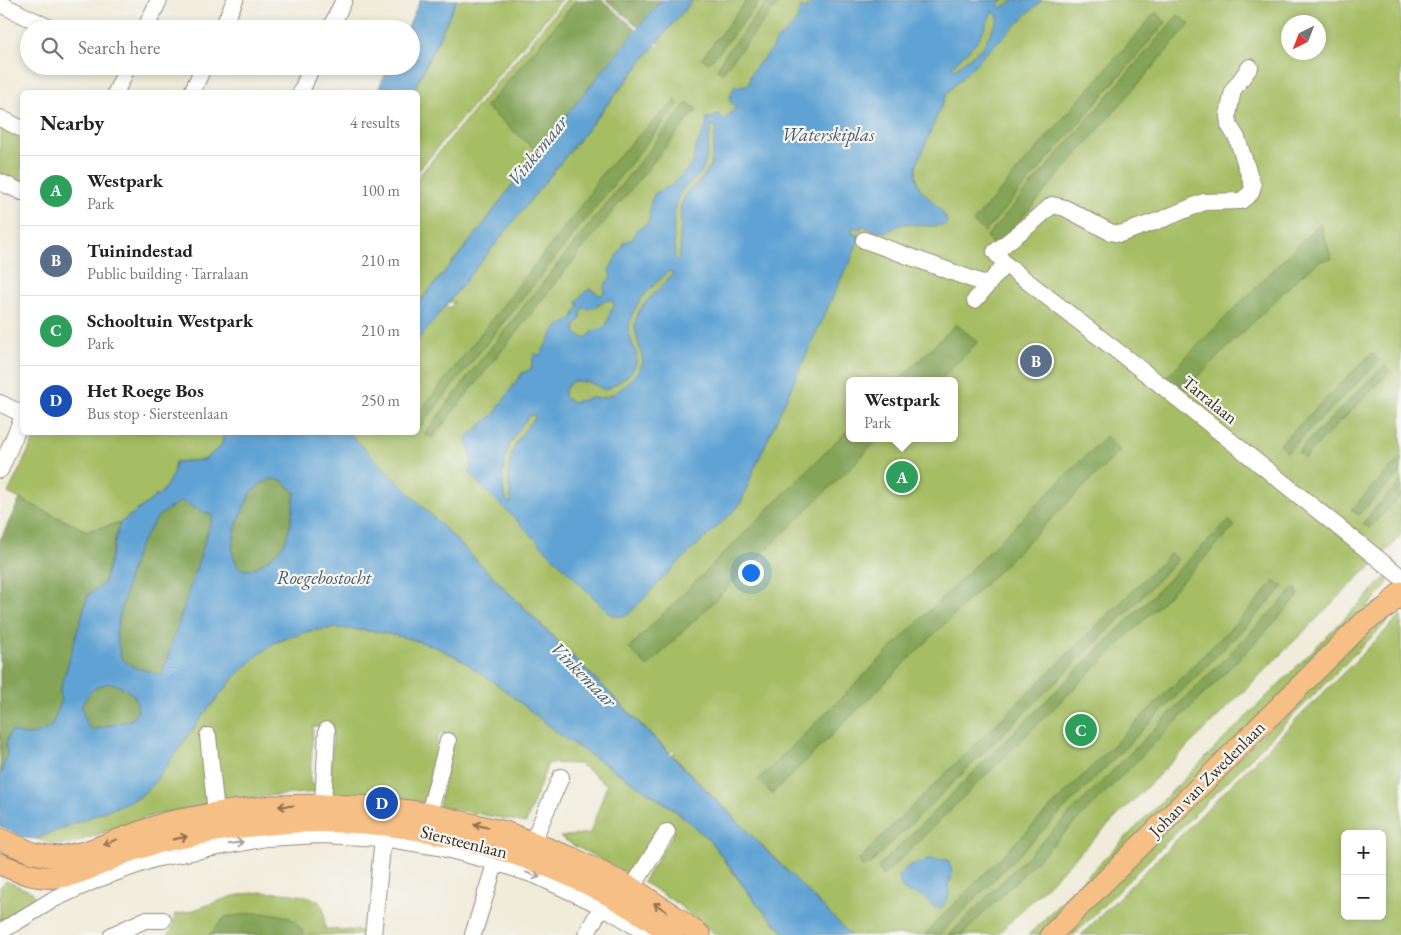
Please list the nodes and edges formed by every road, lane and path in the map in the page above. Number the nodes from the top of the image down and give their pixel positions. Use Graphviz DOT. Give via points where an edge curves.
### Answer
graph roads {
  1 [pos="158,0"];
  2 [pos="235,0"];
  3 [pos="344,0"];
  4 [pos="0,4"];
  5 [pos="33,20"];
  6 [pos="149,20"];
  7 [pos="226,20"];
  8 [pos="334,20"];
  9 [pos="1250,67"];
  10 [pos="124,75"];
  11 [pos="200,75"];
  12 [pos="308,75"];
  13 [pos="117,90"];
  14 [pos="193,90"];
  15 [pos="302,90"];
  16 [pos="0,118"];
  17 [pos="20,128"];
  18 [pos="0,184"];
  19 [pos="20,191"];
  20 [pos="864,240"];
  21 [pos="1000,258"];
  22 [pos="988,285"];
  23 [pos="975,300"];
  24 [pos="1,406"];
  25 [pos="20,413"];
  26 [pos="20,424"];
  27 [pos="0,470"];
  28 [pos="1401,577"];
  29 [pos="1401,592"];
  30 [pos="1364,622"];
  31 [pos="328,730"];
  32 [pos="208,736"];
  33 [pos="448,741"];
  34 [pos="561,777"];
  35 [pos="323,805"];
  36 [pos="216,813"];
  37 [pos="429,814"];
  38 [pos="667,832"];
  39 [pos="0,838"];
  40 [pos="383,838"];
  41 [pos="532,843"];
  42 [pos="149,845"];
  43 [pos="500,848"];
  44 [pos="49,856"];
  45 [pos="0,864"];
  46 [pos="49,878"];
  47 [pos="632,888"];
  48 [pos="54,899"];
  49 [pos="602,906"];
  50 [pos="162,920"];
  51 [pos="0,932"];
  52 [pos="112,935"];
  53 [pos="373,935"];
  54 [pos="473,935"];
  55 [pos="586,935"];
  56 [pos="648,935"];
  57 [pos="672,935"];
  58 [pos="700,935"];
  59 [pos="1051,935"];
  1 -- 6 [label="street"];
  2 -- 7 [label="street"];
  3 -- 8 [label="street"];
  4 -- 5 [label="street"];
  9 -- 21 [label="street" via="1233,90 1228,115 1253,186 1251,193 1241,201 1204,202 1120,234 1052,205"];
  10 -- 13 [label="street"];
  11 -- 14 [label="street"];
  12 -- 15 [label="street"];
  16 -- 17 [label="street"];
  18 -- 19 [label="street"];
  20 -- 22 [label="street"];
  21 -- 22 [label="street"];
  21 -- 28 [label="street, Tarralaan"];
  22 -- 23 [label="street"];
  24 -- 25 [label="street"];
  26 -- 27 [label="street"];
  28 -- 30 [label="main road, Johan van Zwedenlaan" via="1378,600"];
  29 -- 30 [label="main road, Johan van Zwedenlaan"];
  30 -- 59 [label="main road, Johan van Zwedenlaan"];
  31 -- 35 [label="street"];
  32 -- 36 [label="street"];
  33 -- 37 [label="street, Siersteenlaan"];
  34 -- 41 [label="street, Siersteenlaan"];
  35 -- 36 [label="main road, Siersteenlaan, one-way" via="272,806"];
  35 -- 37 [label="main road, Siersteenlaan" via="381,807"];
  36 -- 42 [label="main road, Siersteenlaan" via="165,823"];
  43 -- 37 [label="main road, Siersteenlaan, one-way"];
  38 -- 47 [label="street"];
  39 -- 44 [label="main road, Siersteenlaan" via="33,853"];
  42 -- 40 [label="street, Siersteenlaan, one-way" via="321,835"];
  40 -- 43 [label="street, Siersteenlaan" via="440,847"];
  40 -- 53 [label="street"];
  41 -- 43 [label="main road, Siersteenlaan"];
  41 -- 47 [label="main road, Siersteenlaan" via="572,858"];
  42 -- 43 [label="main road, Siersteenlaan, one-way" via="235,828 295,822 338,822 379,824 442,834"];
  42 -- 44 [label="main road, Siersteenlaan, one-way"];
  42 -- 46 [label="main road, Siersteenlaan" via="65,877"];
  42 -- 48 [label="street, Siersteenlaan" via="98,879"];
  43 -- 49 [label="street, Siersteenlaan, one-way" via="537,876"];
  43 -- 54 [label="street"];
  43 -- 57 [label="main road, Siersteenlaan" via="611,895"];
  44 -- 46 [label="street"];
  45 -- 46 [label="main road, Siersteenlaan" via="31,876"];
  46 -- 48 [label="street" via="48,893"];
  58 -- 47 [label="main road, Siersteenlaan, one-way"];
  48 -- 51 [label="street, Siersteenlaan"];
  49 -- 55 [label="street"];
  49 -- 56 [label="street, Siersteenlaan"];
  50 -- 52 [label="street" via="145,920"];
}
